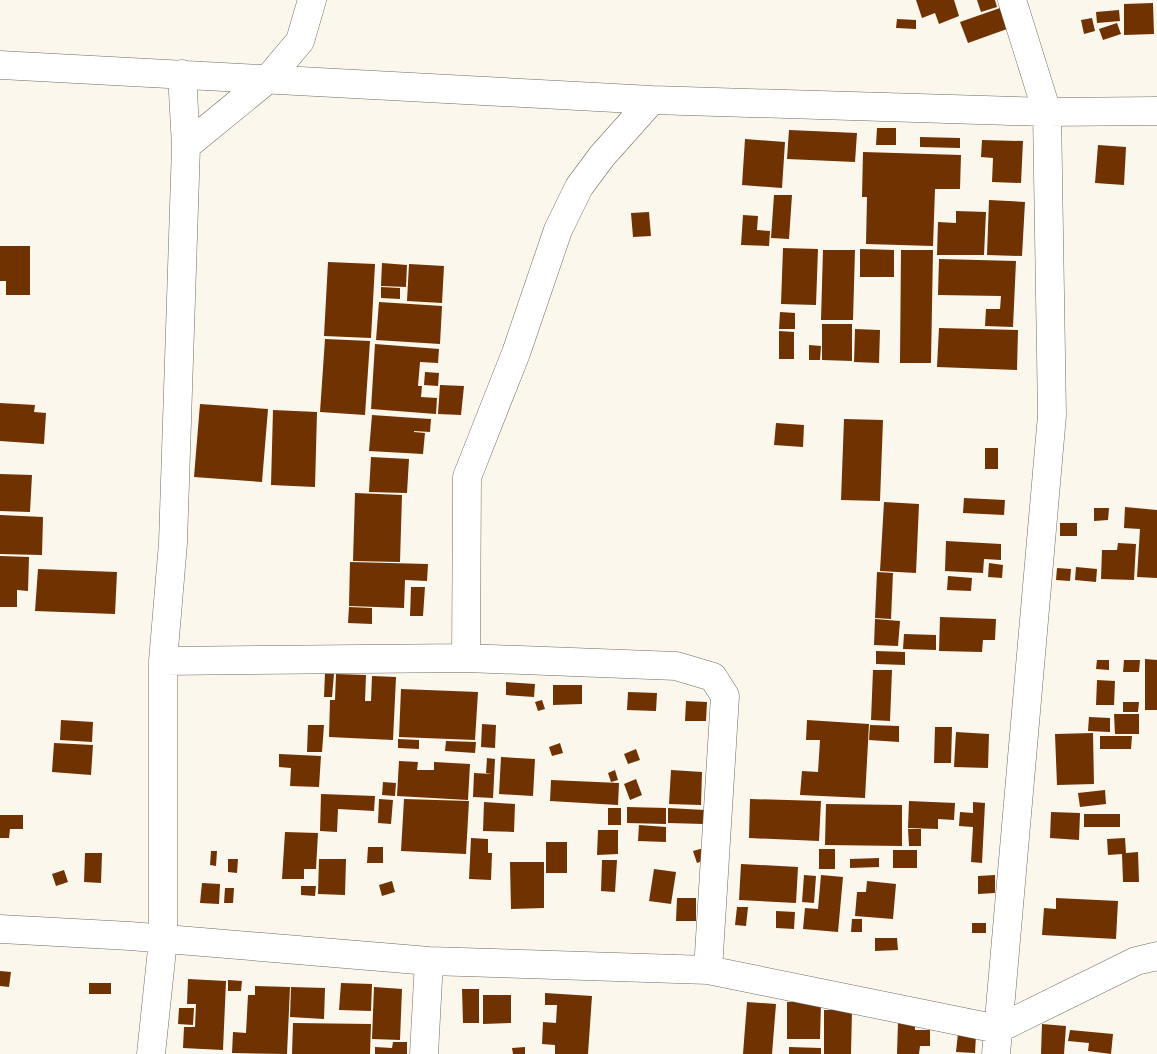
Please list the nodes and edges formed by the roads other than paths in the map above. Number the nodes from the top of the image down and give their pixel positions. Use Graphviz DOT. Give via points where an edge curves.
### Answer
graph roads {
  1 [pos="312,0"];
  2 [pos="1012,0"];
  3 [pos="0,65"];
  4 [pos="182,74"];
  5 [pos="268,79"];
  6 [pos="652,100"];
  7 [pos="1157,111"];
  8 [pos="1047,112"];
  9 [pos="186,146"];
  10 [pos="466,658"];
  11 [pos="163,661"];
  12 [pos="0,929"];
  13 [pos="163,940"];
  14 [pos="1157,956"];
  15 [pos="429,961"];
  16 [pos="708,970"];
  17 [pos="997,1041"];
  18 [pos="151,1054"];
  19 [pos="424,1054"];
  1 -- 5 [label="street" via="300,41"];
  2 -- 8 [label="street"];
  3 -- 4 [label="street"];
  4 -- 5 [label="street"];
  4 -- 9 [label="street"];
  5 -- 6 [label="street"];
  5 -- 9 [label="street"];
  6 -- 8 [label="street"];
  6 -- 10 [label="street" via="579,187 558,230 516,353 467,477"];
  7 -- 8 [label="street"];
  8 -- 17 [label="street" via="1052,415"];
  9 -- 11 [label="street" via="173,543"];
  10 -- 11 [label="street"];
  10 -- 16 [label="street" via="676,666 713,677 725,696"];
  11 -- 13 [label="street"];
  12 -- 13 [label="street"];
  13 -- 15 [label="street"];
  13 -- 18 [label="street"];
  14 -- 17 [label="street" via="1136,961"];
  15 -- 16 [label="street"];
  15 -- 19 [label="street"];
  16 -- 17 [label="street"];
}
